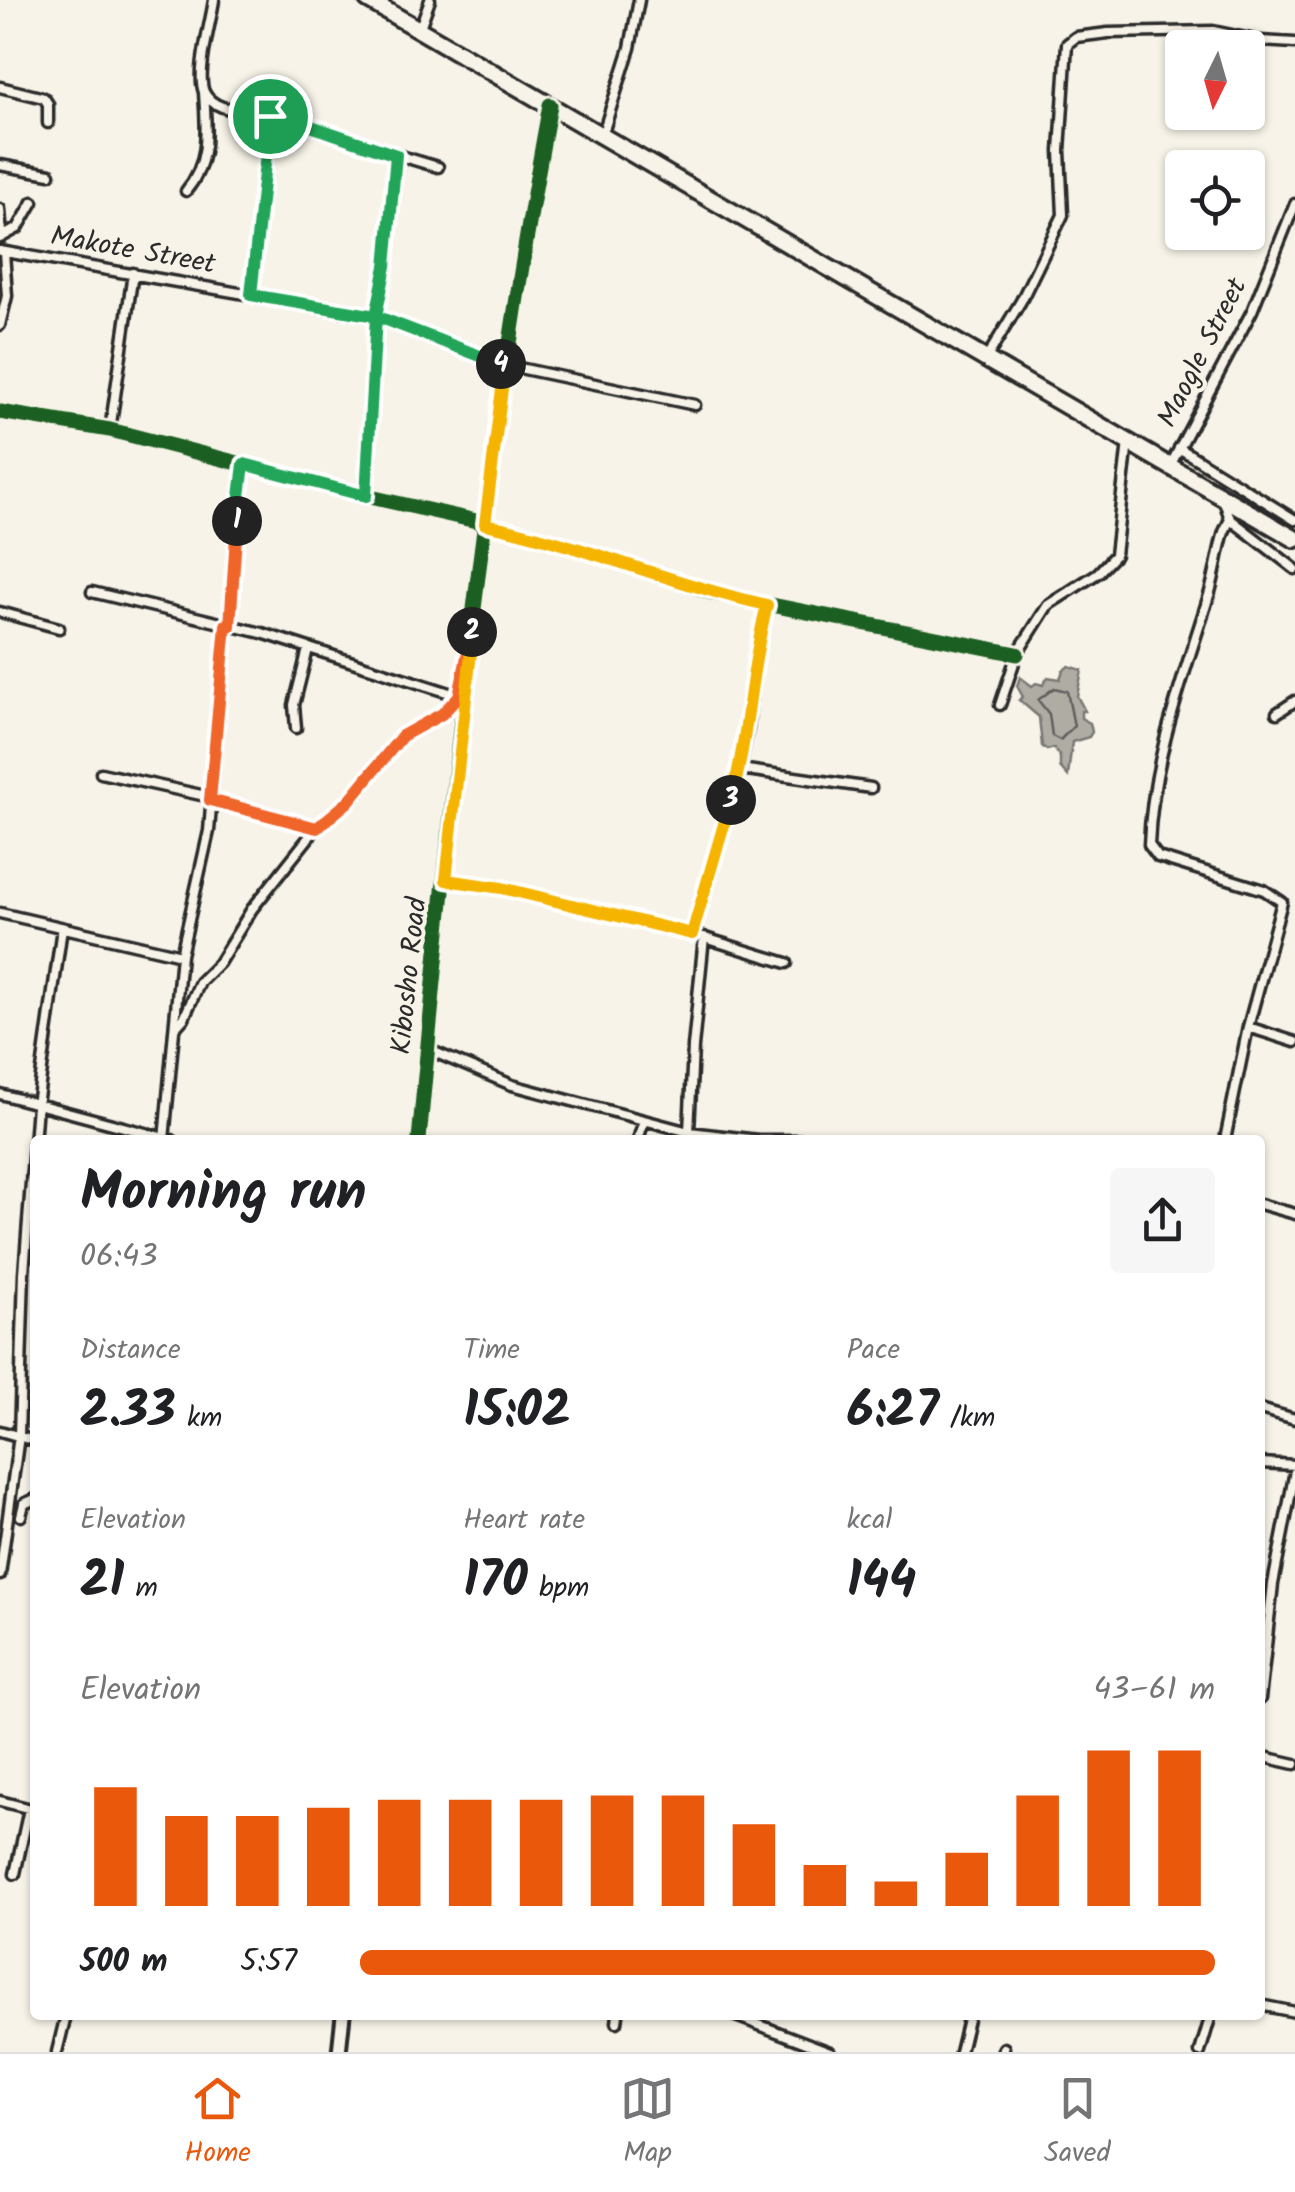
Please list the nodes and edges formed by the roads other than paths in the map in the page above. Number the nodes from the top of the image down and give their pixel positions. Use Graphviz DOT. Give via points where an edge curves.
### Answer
graph roads {
  1 [pos="214,0"];
  2 [pos="368,0"];
  3 [pos="430,0"];
  4 [pos="638,0"];
  5 [pos="420,30"];
  6 [pos="1295,43"];
  7 [pos="0,87"];
  8 [pos="204,92"];
  9 [pos="550,105"];
  10 [pos="270,116"];
  11 [pos="48,123"];
  12 [pos="602,136"];
  13 [pos="396,155"];
  14 [pos="0,165"];
  15 [pos="438,168"];
  16 [pos="50,174"];
  17 [pos="186,191"];
  18 [pos="33,202"];
  19 [pos="1295,204"];
  20 [pos="0,209"];
  21 [pos="1,238"];
  22 [pos="2,252"];
  23 [pos="134,273"];
  24 [pos="251,295"];
  25 [pos="376,316"];
  26 [pos="0,324"];
  27 [pos="986,359"];
  28 [pos="505,365"];
  29 [pos="694,406"];
  30 [pos="0,412"];
  31 [pos="110,430"];
  32 [pos="1128,442"];
  33 [pos="1179,448"];
  34 [pos="244,464"];
  35 [pos="1170,466"];
  36 [pos="366,496"];
  37 [pos="1222,496"];
  38 [pos="1230,518"];
  39 [pos="1295,520"];
  40 [pos="485,524"];
  41 [pos="1295,539"];
  42 [pos="1295,569"];
  43 [pos="92,592"];
  44 [pos="767,605"];
  45 [pos="0,612"];
  46 [pos="228,625"];
  47 [pos="474,625"];
  48 [pos="59,628"];
  49 [pos="308,649"];
  50 [pos="1017,654"];
  51 [pos="459,696"];
  52 [pos="1295,701"];
  53 [pos="1000,706"];
  54 [pos="1277,713"];
  55 [pos="296,728"];
  56 [pos="740,768"];
  57 [pos="100,773"];
  58 [pos="871,788"];
  59 [pos="210,799"];
  60 [pos="317,828"];
  61 [pos="446,880"];
  62 [pos="0,913"];
  63 [pos="62,928"];
  64 [pos="692,934"];
  65 [pos="704,937"];
  66 [pos="182,955"];
  67 [pos="787,964"];
  68 [pos="1248,1027"];
  69 [pos="175,1028"];
  70 [pos="1295,1042"];
  71 [pos="428,1049"];
  72 [pos="0,1094"];
  73 [pos="37,1105"];
  74 [pos="644,1120"];
  75 [pos="689,1132"];
  76 [pos="35,1135"];
  77 [pos="152,1135"];
  78 [pos="167,1135"];
  79 [pos="419,1135"];
  80 [pos="640,1135"];
  81 [pos="715,1135"];
  82 [pos="1225,1135"];
  83 [pos="30,1195"];
  84 [pos="1265,1205"];
  85 [pos="1295,1214"];
  86 [pos="1265,1410"];
  87 [pos="1295,1419"];
  88 [pos="0,1431"];
  89 [pos="19,1436"];
  90 [pos="30,1439"];
  91 [pos="1265,1464"];
  92 [pos="1295,1468"];
  93 [pos="30,1501"];
  94 [pos="21,1516"];
  95 [pos="0,1575"];
  96 [pos="1265,1640"];
  97 [pos="1265,1757"];
  98 [pos="1295,1764"];
  99 [pos="0,1801"];
  100 [pos="30,1808"];
  101 [pos="30,1817"];
  102 [pos="16,1874"];
  103 [pos="1265,2006"];
  104 [pos="1295,2012"];
  105 [pos="65,2020"];
  106 [pos="342,2020"];
  107 [pos="746,2020"];
  108 [pos="968,2020"];
  109 [pos="1210,2020"];
  110 [pos="57,2052"];
  111 [pos="339,2052"];
  112 [pos="830,2052"];
  113 [pos="960,2052"];
  114 [pos="1200,2052"];
  1 -- 8 [label="street"];
  2 -- 5 [label="highway"];
  3 -- 5 [label="street"];
  4 -- 12 [label="street"];
  5 -- 9 [label="highway"];
  6 -- 27 [label="street" via="1213,31 1108,33 1067,44 1060,151 1064,215"];
  7 -- 11 [label="street" via="44,98"];
  8 -- 10 [label="street" via="229,110"];
  8 -- 17 [label="street" via="204,162"];
  9 -- 12 [label="highway"];
  9 -- 28 [label="street, Kibosho Road"];
  10 -- 13 [label="street"];
  10 -- 24 [label="street"];
  12 -- 27 [label="highway"];
  13 -- 15 [label="street"];
  13 -- 25 [label="street"];
  14 -- 16 [label="street"];
  18 -- 21 [label="street" via="18,228"];
  19 -- 33 [label="street, Maogle Street" via="1252,311"];
  20 -- 21 [label="street"];
  22 -- 23 [label="street, Makote Street"];
  22 -- 26 [label="street" via="7,296"];
  23 -- 24 [label="street, Makote Street"];
  23 -- 31 [label="street"];
  24 -- 25 [label="street, Makote Street"];
  25 -- 28 [label="street, Makote Street"];
  25 -- 36 [label="street"];
  27 -- 32 [label="highway"];
  28 -- 29 [label="street, Makote Street"];
  28 -- 40 [label="street, Kibosho Road"];
  30 -- 31 [label="street"];
  31 -- 34 [label="street"];
  32 -- 35 [label="highway"];
  32 -- 50 [label="street" via="1111,562 1048,605"];
  33 -- 35 [label="street, Maogle Street"];
  33 -- 39 [label="street"];
  34 -- 36 [label="street"];
  34 -- 46 [label="street"];
  35 -- 37 [label="highway"];
  36 -- 40 [label="street"];
  37 -- 38 [label="street"];
  37 -- 41 [label="highway"];
  38 -- 42 [label="street"];
  38 -- 68 [label="street" via="1176,693 1149,845 1158,857 1264,890 1282,902"];
  40 -- 44 [label="street"];
  40 -- 47 [label="street, Kibosho Road"];
  43 -- 46 [label="street"];
  44 -- 50 [label="street"];
  44 -- 56 [label="street"];
  45 -- 48 [label="street"];
  46 -- 49 [label="street"];
  46 -- 59 [label="street"];
  47 -- 51 [label="street"];
  47 -- 61 [label="street, Kibosho Road"];
  49 -- 51 [label="street"];
  49 -- 55 [label="street" via="294,705"];
  50 -- 53 [label="street"];
  51 -- 60 [label="street" via="402,736 348,802"];
  52 -- 54 [label="street"];
  56 -- 58 [label="street"];
  56 -- 64 [label="street"];
  57 -- 59 [label="street"];
  59 -- 60 [label="street"];
  59 -- 66 [label="street" via="204,862"];
  60 -- 69 [label="street" via="200,982"];
  61 -- 64 [label="street"];
  61 -- 71 [label="street, Kibosho Road"];
  62 -- 63 [label="street"];
  63 -- 66 [label="street"];
  63 -- 73 [label="street"];
  64 -- 65 [label="street"];
  65 -- 67 [label="street"];
  65 -- 75 [label="street"];
  66 -- 69 [label="street"];
  68 -- 70 [label="street"];
  68 -- 82 [label="street"];
  69 -- 78 [label="street"];
  71 -- 74 [label="street" via="512,1085"];
  71 -- 79 [label="street, Kibosho Road"];
  72 -- 73 [label="street"];
  73 -- 76 [label="street"];
  73 -- 77 [label="street"];
  74 -- 75 [label="street"];
  74 -- 80 [label="street"];
  75 -- 81 [label="street"];
  83 -- 89 [label="street"];
  84 -- 85 [label="street"];
  86 -- 87 [label="street"];
  88 -- 89 [label="street"];
  89 -- 90 [label="street"];
  89 -- 95 [label="street"];
  91 -- 92 [label="street"];
  92 -- 96 [label="street" via="1271,1571"];
  93 -- 94 [label="street"];
  97 -- 98 [label="street"];
  99 -- 100 [label="street"];
  101 -- 102 [label="street"];
  103 -- 104 [label="street"];
  105 -- 110 [label="street"];
  106 -- 111 [label="street"];
  107 -- 112 [label="street"];
  108 -- 113 [label="street"];
  109 -- 114 [label="street"];
}
